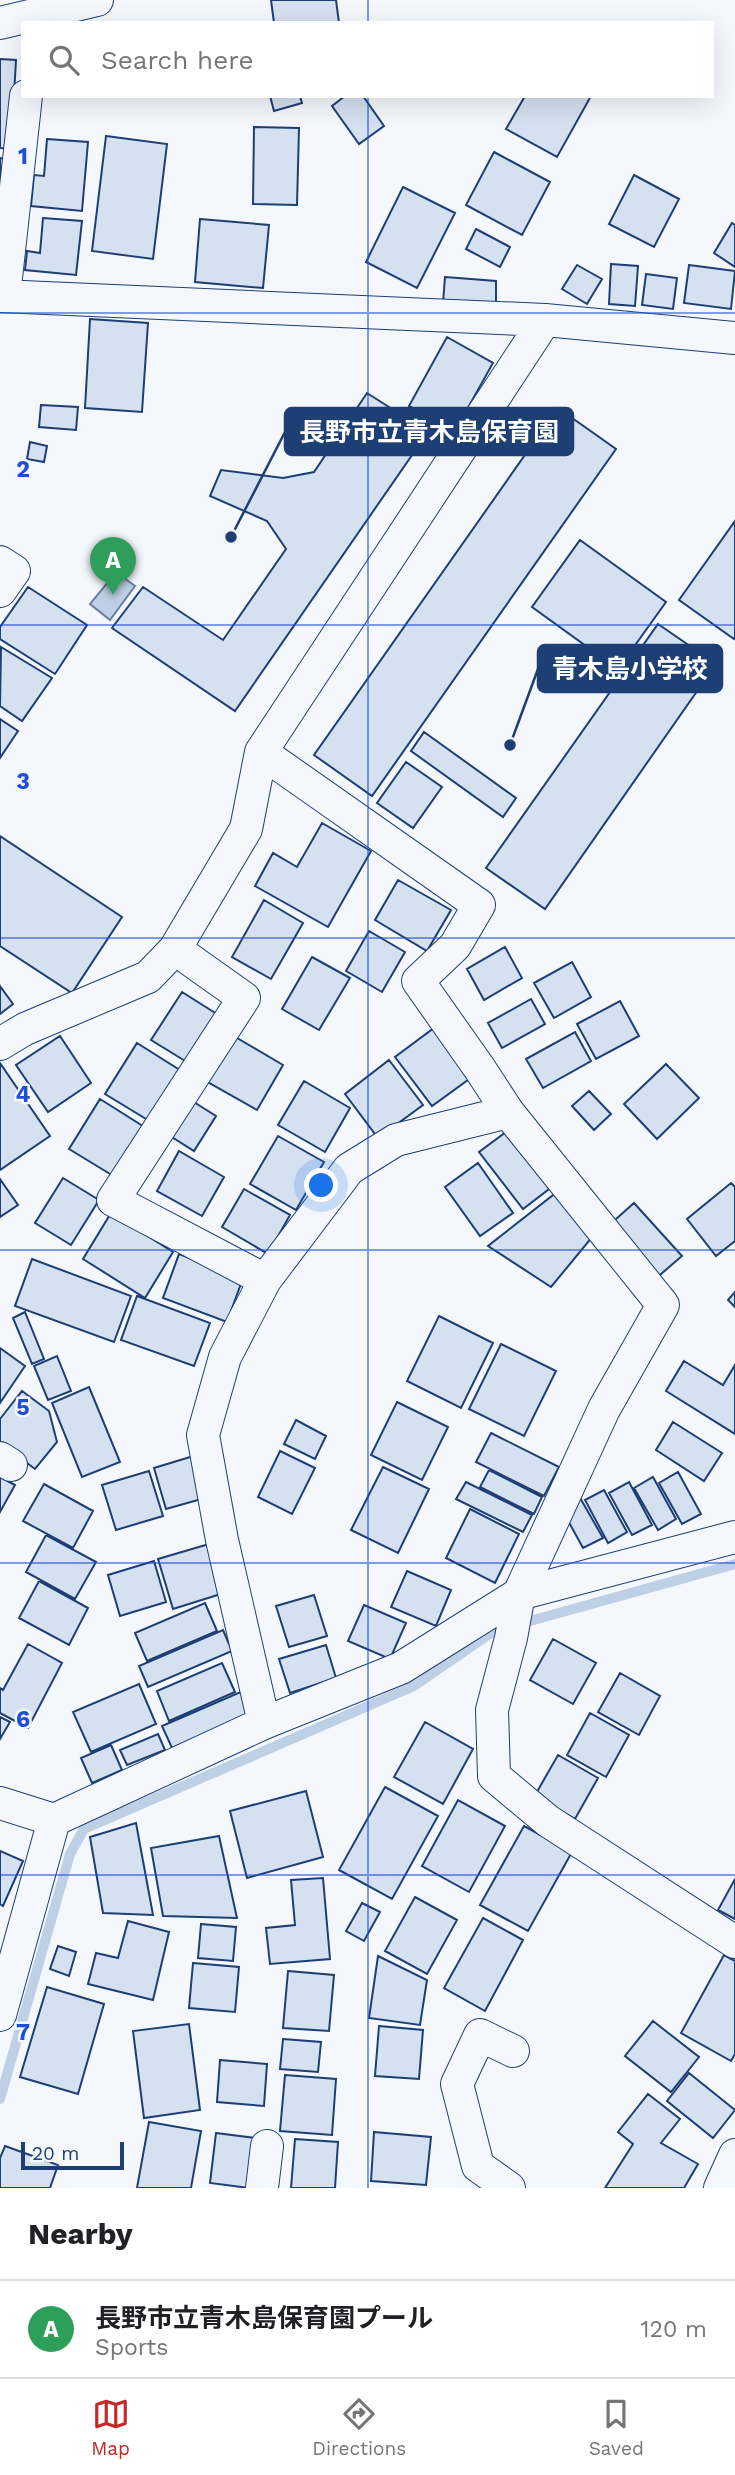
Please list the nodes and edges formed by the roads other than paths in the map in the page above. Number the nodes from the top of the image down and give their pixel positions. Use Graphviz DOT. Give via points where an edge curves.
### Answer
graph roads {
  1 [pos="97,0"];
  2 [pos="35,19"];
  3 [pos="0,23"];
  4 [pos="26,98"];
  5 [pos="2,296"];
  6 [pos="545,320"];
  7 [pos="735,338"];
  8 [pos="0,562"];
  9 [pos="0,591"];
  10 [pos="261,752"];
  11 [pos="175,949"];
  12 [pos="0,1044"];
  13 [pos="508,1112"];
  14 [pos="265,1280"];
  15 [pos="735,1537"];
  16 [pos="515,1616"];
  17 [pos="264,1723"];
  18 [pos="0,1802"];
  19 [pos="54,1820"];
  20 [pos="735,1942"];
  21 [pos="7,1967"];
  22 [pos="0,2015"];
  23 [pos="513,2051"];
  24 [pos="267,2146"];
  25 [pos="735,2155"];
  26 [pos="262,2188"];
  27 [pos="509,2188"];
  28 [pos="720,2188"];
  1 -- 2 [label="street"];
  2 -- 3 [label="street"];
  4 -- 5 [label="street"];
  5 -- 6 [label="street"];
  6 -- 7 [label="street"];
  6 -- 10 [label="street"];
  8 -- 9 [label="street" via="14,571"];
  10 -- 11 [label="street" via="246,829"];
  10 -- 13 [label="street" via="479,905 455,946 418,981"];
  11 -- 12 [label="street" via="148,977"];
  11 -- 14 [label="street" via="244,998 113,1200"];
  13 -- 14 [label="street" via="397,1140 349,1169"];
  13 -- 16 [label="street" via="663,1305 604,1409"];
  14 -- 17 [label="street" via="225,1357 203,1435"];
  15 -- 16 [label="street"];
  16 -- 17 [label="street"];
  16 -- 20 [label="street" via="492,1710 494,1776 548,1821"];
  17 -- 19 [label="street"];
  18 -- 19 [label="street"];
  19 -- 21 [label="street"];
  21 -- 22 [label="street"];
  23 -- 27 [label="street" via="480,2035 457,2084 478,2166"];
  24 -- 26 [label="street"];
  25 -- 28 [label="street"];
}
